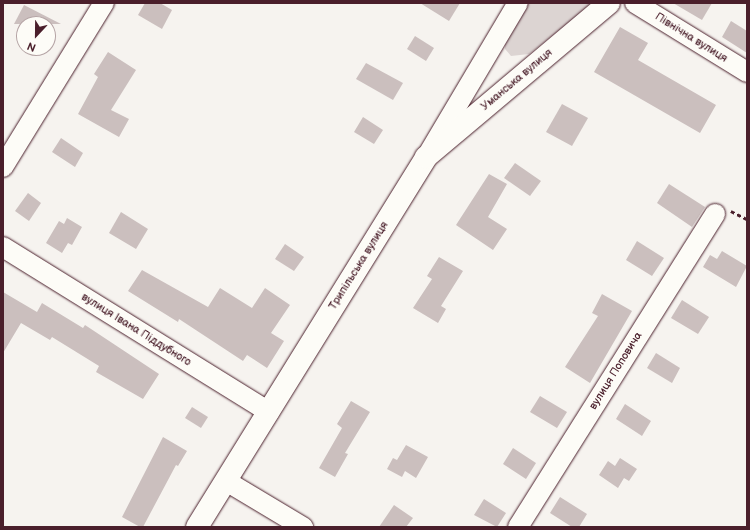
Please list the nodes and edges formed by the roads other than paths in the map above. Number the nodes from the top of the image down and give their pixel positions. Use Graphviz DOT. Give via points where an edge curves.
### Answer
graph roads {
  1 [pos="104,3"];
  2 [pos="518,3"];
  3 [pos="609,3"];
  4 [pos="635,3"];
  5 [pos="747,72"];
  6 [pos="426,158"];
  7 [pos="3,167"];
  8 [pos="715,214"];
  9 [pos="3,247"];
  10 [pos="269,412"];
  11 [pos="226,481"];
  12 [pos="197,527"];
  13 [pos="304,527"];
  14 [pos="518,527"];
  1 -- 7 [label="street"];
  2 -- 6 [label="street, Трипільська вулиця"];
  3 -- 6 [label="main road, Уманська вулиця"];
  4 -- 5 [label="street, Північна вулиця"];
  6 -- 10 [label="main road, Трипільська вулиця"];
  8 -- 14 [label="street, вулиця Поповича"];
  9 -- 10 [label="street, вулиця Івана Піддубного"];
  10 -- 11 [label="main road, Трипільська вулиця"];
  11 -- 12 [label="main road, Трипільська вулиця"];
  11 -- 13 [label="street"];
}
